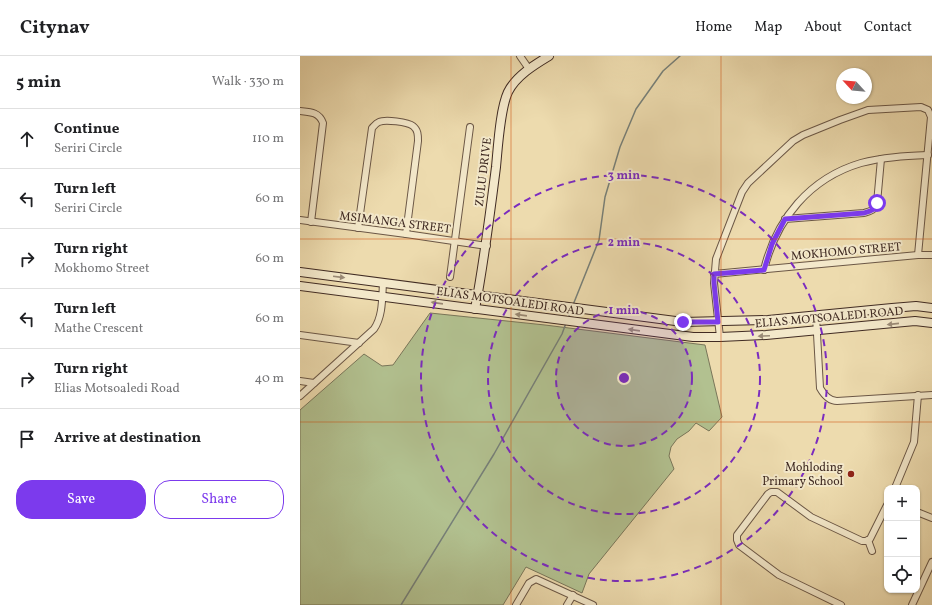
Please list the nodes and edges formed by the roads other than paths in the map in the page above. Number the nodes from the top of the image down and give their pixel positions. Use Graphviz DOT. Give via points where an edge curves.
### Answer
graph roads {
  1 [pos="520,56"];
  2 [pos="549,56"];
  3 [pos="529,69"];
  4 [pos="300,111"];
  5 [pos="470,127"];
  6 [pos="928,155"];
  7 [pos="881,159"];
  8 [pos="785,219"];
  9 [pos="300,220"];
  10 [pos="311,222"];
  11 [pos="358,228"];
  12 [pos="406,234"];
  13 [pos="454,240"];
  14 [pos="487,246"];
  15 [pos="918,255"];
  16 [pos="932,255"];
  17 [pos="764,270"];
  18 [pos="300,272"];
  19 [pos="714,274"];
  20 [pos="450,277"];
  21 [pos="383,282"];
  22 [pos="300,286"];
  23 [pos="478,294"];
  24 [pos="382,297"];
  25 [pos="932,308"];
  26 [pos="475,309"];
  27 [pos="816,316"];
  28 [pos="718,322"];
  29 [pos="932,323"];
  30 [pos="817,331"];
  31 [pos="300,335"];
  32 [pos="720,338"];
  33 [pos="359,342"];
  34 [pos="300,380"];
  35 [pos="314,383"];
  36 [pos="918,395"];
  37 [pos="932,395"];
  38 [pos="300,396"];
  39 [pos="896,485"];
  40 [pos="884,511"];
  41 [pos="920,513"];
  42 [pos="932,518"];
  43 [pos="868,540"];
  44 [pos="872,551"];
  45 [pos="932,562"];
  46 [pos="573,595"];
  47 [pos="516,605"];
  48 [pos="567,605"];
  49 [pos="593,605"];
  50 [pos="841,605"];
  51 [pos="912,605"];
  1 -- 3 [label="street"];
  2 -- 3 [label="main road, ZULU DRIVE"];
  3 -- 14 [label="main road, ZULU DRIVE" via="511,86 505,101"];
  4 -- 10 [label="street" via="316,114 324,126"];
  5 -- 13 [label="street, ZULU DRIVE"];
  6 -- 7 [label="street"];
  6 -- 15 [label="street"];
  6 -- 19 [label="street" via="931,116 928,110 921,107 868,110 803,135 756,174 742,192 716,259"];
  7 -- 8 [label="street" via="862,162 832,174 805,195"];
  7 -- 8 [label="street" via="877,203 872,211"];
  8 -- 17 [label="street" via="772,244"];
  9 -- 10 [label="street, MSIMANGA STREET"];
  10 -- 11 [label="street, MSIMANGA STREET"];
  11 -- 12 [label="street, MSIMANGA STREET"];
  11 -- 12 [label="street" via="372,128 386,120 410,124 418,134"];
  12 -- 13 [label="street, MSIMANGA STREET"];
  13 -- 14 [label="street, MSIMANGA STREET"];
  13 -- 20 [label="street, ZULU DRIVE"];
  14 -- 23 [label="main road, ZULU DRIVE"];
  15 -- 16 [label="street, MOKHOMO STREET"];
  15 -- 17 [label="street, MOKHOMO STREET"];
  17 -- 19 [label="street, MOKHOMO STREET"];
  18 -- 21 [label="main road, ELIAS MOTSOALEDI ROAD, one-way"];
  19 -- 28 [label="street"];
  21 -- 23 [label="main road, ELIAS MOTSOALEDI ROAD"];
  21 -- 24 [label="street"];
  22 -- 24 [label="main road, ELIAS MOTSOALEDI ROAD"];
  23 -- 26 [label="main road, ZULU DRIVE"];
  23 -- 28 [label="main road, ELIAS MOTSOALEDI ROAD" via="683,322"];
  26 -- 24 [label="main road, ELIAS MOTSOALEDI ROAD, one-way"];
  24 -- 33 [label="street" via="378,323"];
  25 -- 27 [label="main road, ELIAS MOTSOALEDI ROAD" via="916,306"];
  32 -- 26 [label="main road, ELIAS MOTSOALEDI ROAD, one-way" via="676,335"];
  27 -- 28 [label="main road, ELIAS MOTSOALEDI ROAD"];
  27 -- 30 [label="street"];
  28 -- 32 [label="street"];
  29 -- 30 [label="main road, ELIAS MOTSOALEDI ROAD, one-way" via="915,321"];
  30 -- 32 [label="main road, ELIAS MOTSOALEDI ROAD, one-way"];
  30 -- 36 [label="street" via="820,388 830,400"];
  31 -- 33 [label="street"];
  33 -- 35 [label="street"];
  34 -- 35 [label="street"];
  35 -- 38 [label="street"];
  36 -- 37 [label="street"];
  36 -- 39 [label="street" via="914,442"];
  40 -- 43 [label="street"];
  41 -- 42 [label="street"];
  43 -- 44 [label="street"];
  43 -- 50 [label="street" via="857,540 818,521 775,491 768,494 737,537 737,542 787,579"];
  45 -- 51 [label="street"];
  46 -- 47 [label="street" via="538,579 530,583"];
  46 -- 48 [label="street"];
  46 -- 49 [label="street"];
}
